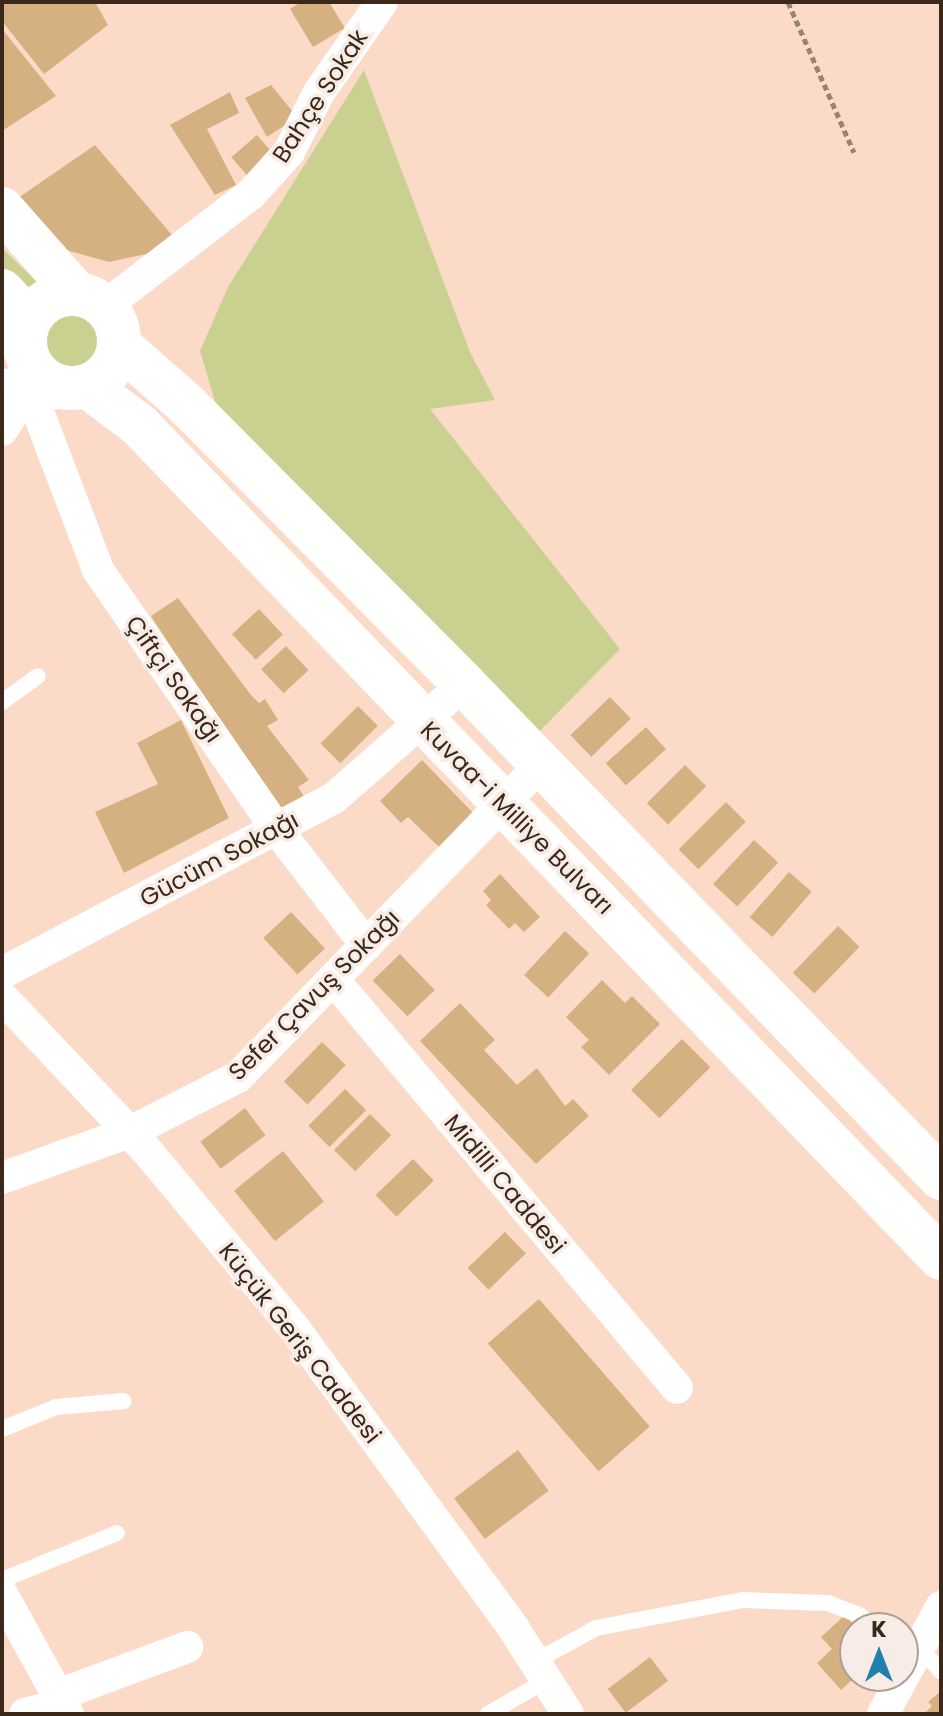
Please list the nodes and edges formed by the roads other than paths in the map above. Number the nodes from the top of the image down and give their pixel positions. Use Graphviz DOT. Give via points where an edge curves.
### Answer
graph roads {
  1 [pos="382,2"];
  2 [pos="2,209"];
  3 [pos="100,315"];
  4 [pos="15,320"];
  5 [pos="46,388"];
  6 [pos="2,430"];
  7 [pos="38,676"];
  8 [pos="464,684"];
  9 [pos="2,702"];
  10 [pos="420,722"];
  11 [pos="541,764"];
  12 [pos="505,800"];
  13 [pos="276,828"];
  14 [pos="366,945"];
  15 [pos="2,973"];
  16 [pos="333,979"];
  17 [pos="2,997"];
  18 [pos="130,1132"];
  19 [pos="2,1178"];
  20 [pos="941,1178"];
  21 [pos="941,1258"];
  22 [pos="677,1388"];
  23 [pos="124,1401"];
  24 [pos="2,1429"];
  25 [pos="117,1533"];
  26 [pos="2,1580"];
  27 [pos="2,1594"];
  28 [pos="941,1607"];
  29 [pos="854,1612"];
  30 [pos="187,1647"];
  31 [pos="919,1659"];
  32 [pos="540,1672"];
  33 [pos="897,1692"];
  34 [pos="63,1705"];
  35 [pos="25,1714"];
  36 [pos="488,1714"];
  37 [pos="568,1714"];
  38 [pos="883,1714"];
  1 -- 3 [label="street, Bahçe Sokak" via="318,94 289,152 251,194"];
  2 -- 3 [label="main road"];
  3 -- 4 [label="main road" via="49,300"];
  3 -- 5 [label="main road" via="109,370"];
  3 -- 8 [label="main road"];
  4 -- 5 [label="main road, Kuvaa-i Milliye Bulvarı"];
  5 -- 6 [label="street"];
  5 -- 10 [label="main road, Kuvaa-i Milliye Bulvarı" via="139,425"];
  5 -- 13 [label="street, Çiftçi Sokağı" via="98,570"];
  7 -- 9 [label="lane"];
  8 -- 10 [label="street, Gücüm Sokağı"];
  8 -- 11 [label="main road"];
  10 -- 12 [label="main road, Kuvaa-i Milliye Bulvarı"];
  10 -- 13 [label="street, Gücüm Sokağı" via="334,798"];
  11 -- 12 [label="street, Sefer Çavuş Sokağı"];
  11 -- 20 [label="main road"];
  12 -- 14 [label="street, Sefer Çavuş Sokağı"];
  12 -- 21 [label="main road, Kuvaa-i Milliye Bulvarı"];
  13 -- 14 [label="street, Çiftçi Sokağı"];
  13 -- 15 [label="street, Gücüm Sokağı"];
  14 -- 16 [label="street, Sefer Çavuş Sokağı"];
  16 -- 18 [label="street, Sefer Çavuş Sokağı" via="238,1077"];
  16 -- 22 [label="street, Midilli Caddesi"];
  17 -- 18 [label="street, Küçük Geriş Caddesi"];
  18 -- 19 [label="street, Sefer Çavuş Sokağı"];
  18 -- 32 [label="street, Küçük Geriş Caddesi" via="294,1328"];
  23 -- 24 [label="lane" via="56,1407"];
  25 -- 26 [label="lane"];
  27 -- 34 [label="street"];
  28 -- 31 [label="street"];
  29 -- 32 [label="lane" via="828,1603 743,1600 596,1628"];
  30 -- 34 [label="street"];
  32 -- 36 [label="lane"];
  32 -- 37 [label="street, Küçük Geriş Caddesi"];
  33 -- 38 [label="street"];
  34 -- 35 [label="street"];
}
